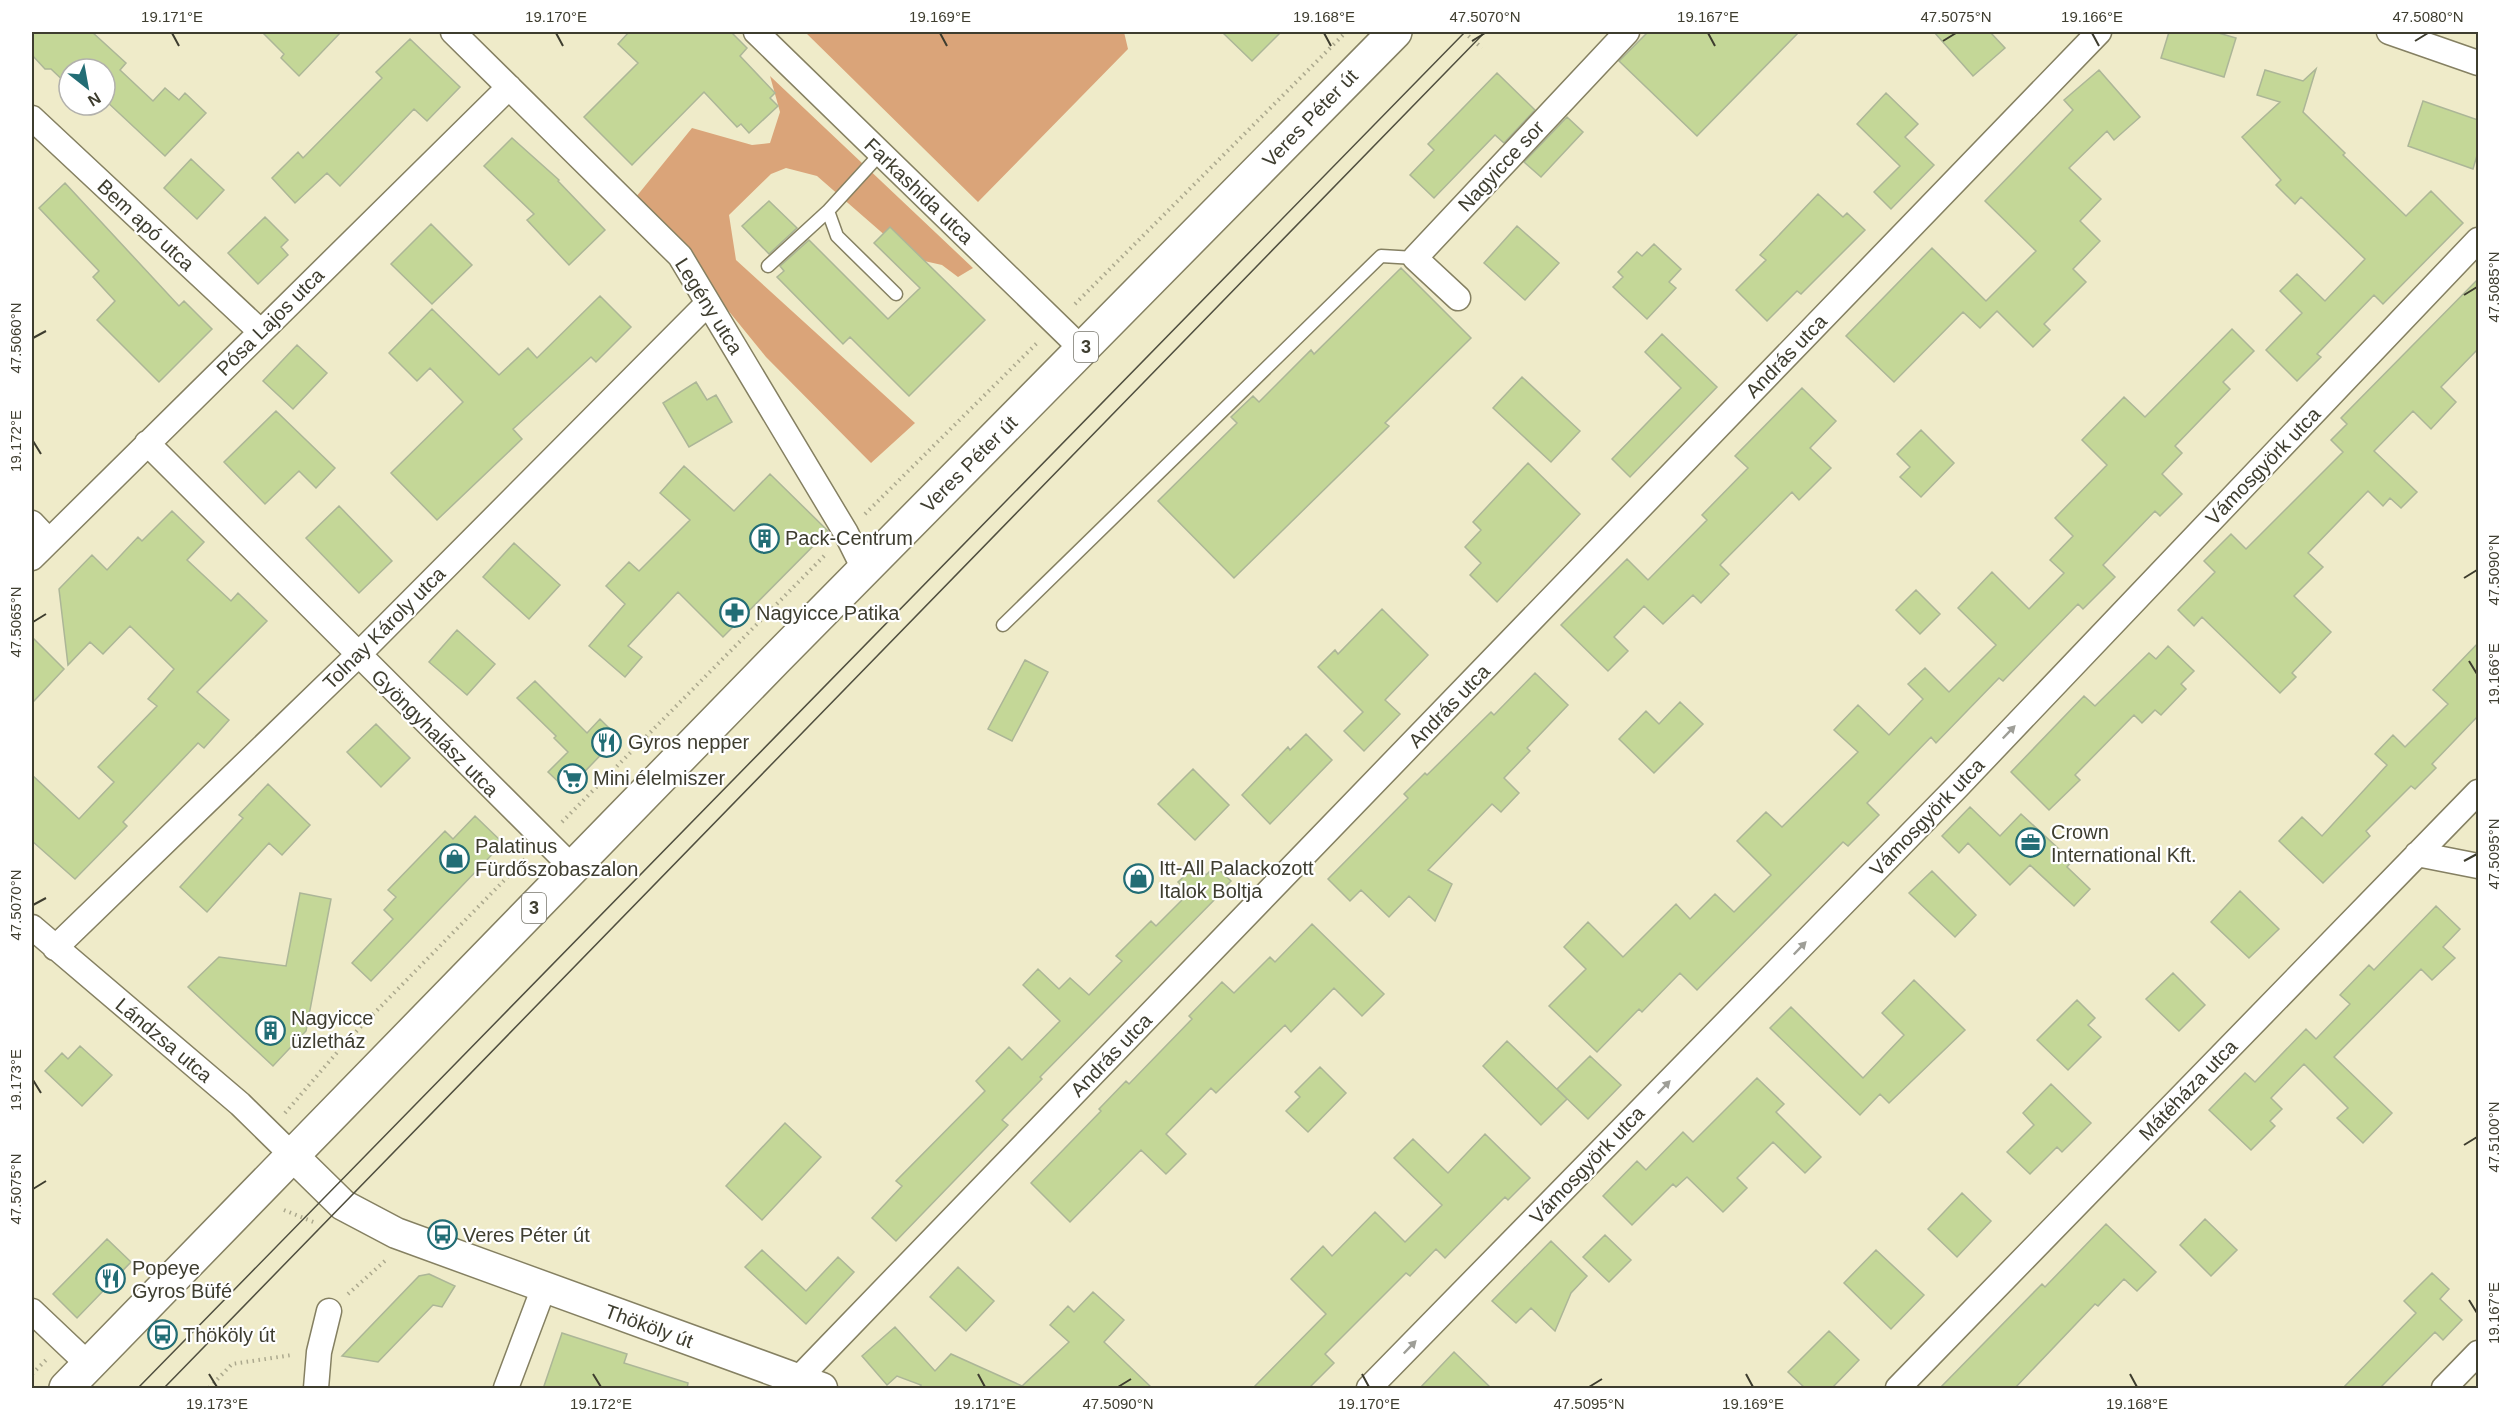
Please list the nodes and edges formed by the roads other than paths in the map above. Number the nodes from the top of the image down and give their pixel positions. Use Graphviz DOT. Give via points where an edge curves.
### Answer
graph roads {
  1 [pos="453,32"];
  2 [pos="756,32"];
  3 [pos="1395,32"];
  4 [pos="1628,32"];
  5 [pos="2099,32"];
  6 [pos="2389,32"];
  7 [pos="2478,63"];
  8 [pos="509,87"];
  9 [pos="32,118"];
  10 [pos="882,153"];
  11 [pos="828,211"];
  12 [pos="2478,240"];
  13 [pos="1415,258"];
  14 [pos="768,266"];
  15 [pos="896,294"];
  16 [pos="1458,298"];
  17 [pos="708,303"];
  18 [pos="261,332"];
  19 [pos="1083,350"];
  20 [pos="147,443"];
  21 [pos="32,523"];
  22 [pos="49,541"];
  23 [pos="32,558"];
  24 [pos="864,569"];
  25 [pos="1003,625"];
  26 [pos="357,656"];
  27 [pos="2478,792"];
  28 [pos="2417,854"];
  29 [pos="2478,866"];
  30 [pos="573,868"];
  31 [pos="32,927"];
  32 [pos="55,948"];
  33 [pos="293,1156"];
  34 [pos="544,1287"];
  35 [pos="32,1311"];
  36 [pos="329,1311"];
  37 [pos="2478,1353"];
  38 [pos="89,1365"];
  39 [pos="809,1384"];
  40 [pos="66,1389"];
  41 [pos="316,1389"];
  42 [pos="506,1389"];
  43 [pos="1369,1389"];
  44 [pos="1898,1389"];
  45 [pos="2444,1389"];
  1 -- 8 [label="street, Legény utca"];
  2 -- 10 [label="street, Farkashida utca"];
  3 -- 19 [label="main road, Veres Péter út / 3"];
  4 -- 13 [label="street, Nagyicce sor"];
  5 -- 39 [label="street, András utca"];
  6 -- 7 [label="street"];
  8 -- 17 [label="street, Legény utca" via="680,256"];
  8 -- 18 [label="street, Pósa Lajos utca"];
  9 -- 18 [label="street, Bem apó utca"];
  10 -- 11 [label="lane"];
  10 -- 19 [label="street, Farkashida utca"];
  11 -- 14 [label="lane"];
  11 -- 15 [label="lane" via="837,236"];
  43 -- 12 [label="street, Vámosgyörk utca, one-way" via="1950,794"];
  13 -- 16 [label="street"];
  13 -- 25 [label="lane" via="1381,256"];
  17 -- 24 [label="street, Legény utca"];
  17 -- 26 [label="street, Tolnay Károly utca"];
  18 -- 20 [label="street, Pósa Lajos utca"];
  19 -- 24 [label="main road, Veres Péter út / 3"];
  20 -- 22 [label="street, Pósa Lajos utca"];
  20 -- 26 [label="street, Gyöngyhalász utca"];
  21 -- 22 [label="street"];
  22 -- 23 [label="street, Pósa Lajos utca"];
  24 -- 30 [label="main road, Veres Péter út / 3"];
  26 -- 30 [label="street, Gyöngyhalász utca"];
  26 -- 32 [label="street, Tolnay Károly utca"];
  27 -- 28 [label="street, Mátéháza utca"];
  28 -- 29 [label="street"];
  28 -- 44 [label="street, Mátéháza utca"];
  30 -- 33 [label="main road, Veres Péter út / 3"];
  31 -- 32 [label="street, Lándzsa utca"];
  32 -- 33 [label="street, Lándzsa utca" via="269,1131"];
  33 -- 34 [label="street, Thököly út" via="343,1205 396,1233"];
  33 -- 38 [label="main road, Veres Péter út / 3"];
  34 -- 39 [label="street, Thököly út"];
  34 -- 42 [label="street"];
  35 -- 38 [label="street"];
  36 -- 41 [label="street" via="319,1352"];
  37 -- 45 [label="street"];
  38 -- 40 [label="main road, Veres Péter út / 3"];
}
